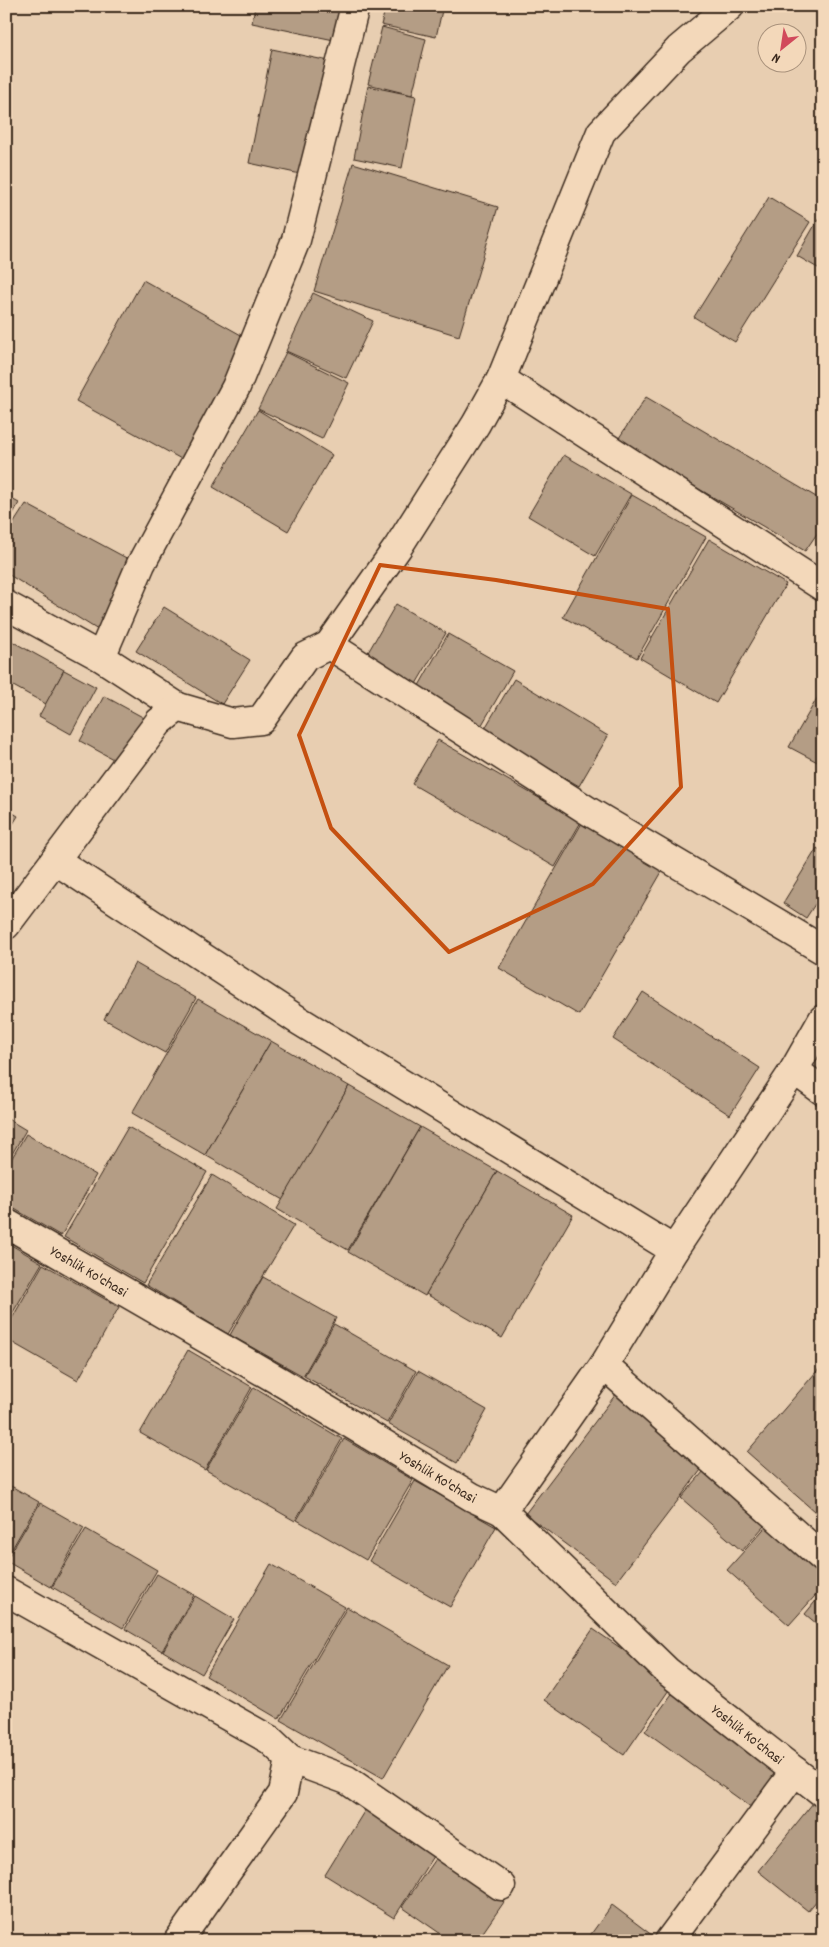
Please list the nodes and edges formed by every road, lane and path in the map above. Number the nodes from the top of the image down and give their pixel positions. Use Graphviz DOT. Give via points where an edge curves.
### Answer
graph roads {
  1 [pos="355,6"];
  2 [pos="730,6"];
  3 [pos="501,379"];
  4 [pos="823,587"];
  5 [pos="6,605"];
  6 [pos="329,645"];
  7 [pos="101,657"];
  8 [pos="178,707"];
  9 [pos="55,860"];
  10 [pos="10,913"];
  11 [pos="823,950"];
  12 [pos="823,1019"];
  13 [pos="794,1070"];
  14 [pos="823,1091"];
  15 [pos="6,1223"];
  16 [pos="674,1250"];
  17 [pos="604,1365"];
  18 [pos="502,1511"];
  19 [pos="823,1558"];
  20 [pos="6,1591"];
  21 [pos="290,1759"];
  22 [pos="795,1771"];
  23 [pos="823,1793"];
  24 [pos="501,1886"];
  25 [pos="178,1941"];
  26 [pos="669,1941"];
  1 -- 7 [label="street" via="296,240 236,387 141,564"];
  2 -- 3 [label="street" via="679,49 601,132"];
  3 -- 4 [label="street"];
  3 -- 6 [label="street" via="398,547"];
  5 -- 7 [label="street"];
  6 -- 8 [label="street" via="304,657 261,720 233,723"];
  6 -- 11 [label="street" via="590,812"];
  7 -- 8 [label="street"];
  8 -- 9 [label="street" via="159,722"];
  9 -- 10 [label="street"];
  9 -- 16 [label="street" via="298,1020"];
  12 -- 13 [label="street"];
  13 -- 14 [label="street"];
  13 -- 16 [label="street"];
  15 -- 18 [label="street, Yoshlik Ko'chasi" via="472,1497"];
  16 -- 17 [label="street"];
  17 -- 18 [label="street"];
  17 -- 19 [label="street"];
  18 -- 22 [label="street, Yoshlik Ko'chasi" via="666,1671"];
  20 -- 21 [label="street" via="270,1740"];
  21 -- 24 [label="street" via="347,1780"];
  21 -- 25 [label="street" via="283,1793"];
  22 -- 23 [label="street, Yoshlik Ko'chasi"];
  22 -- 26 [label="street"];
}
